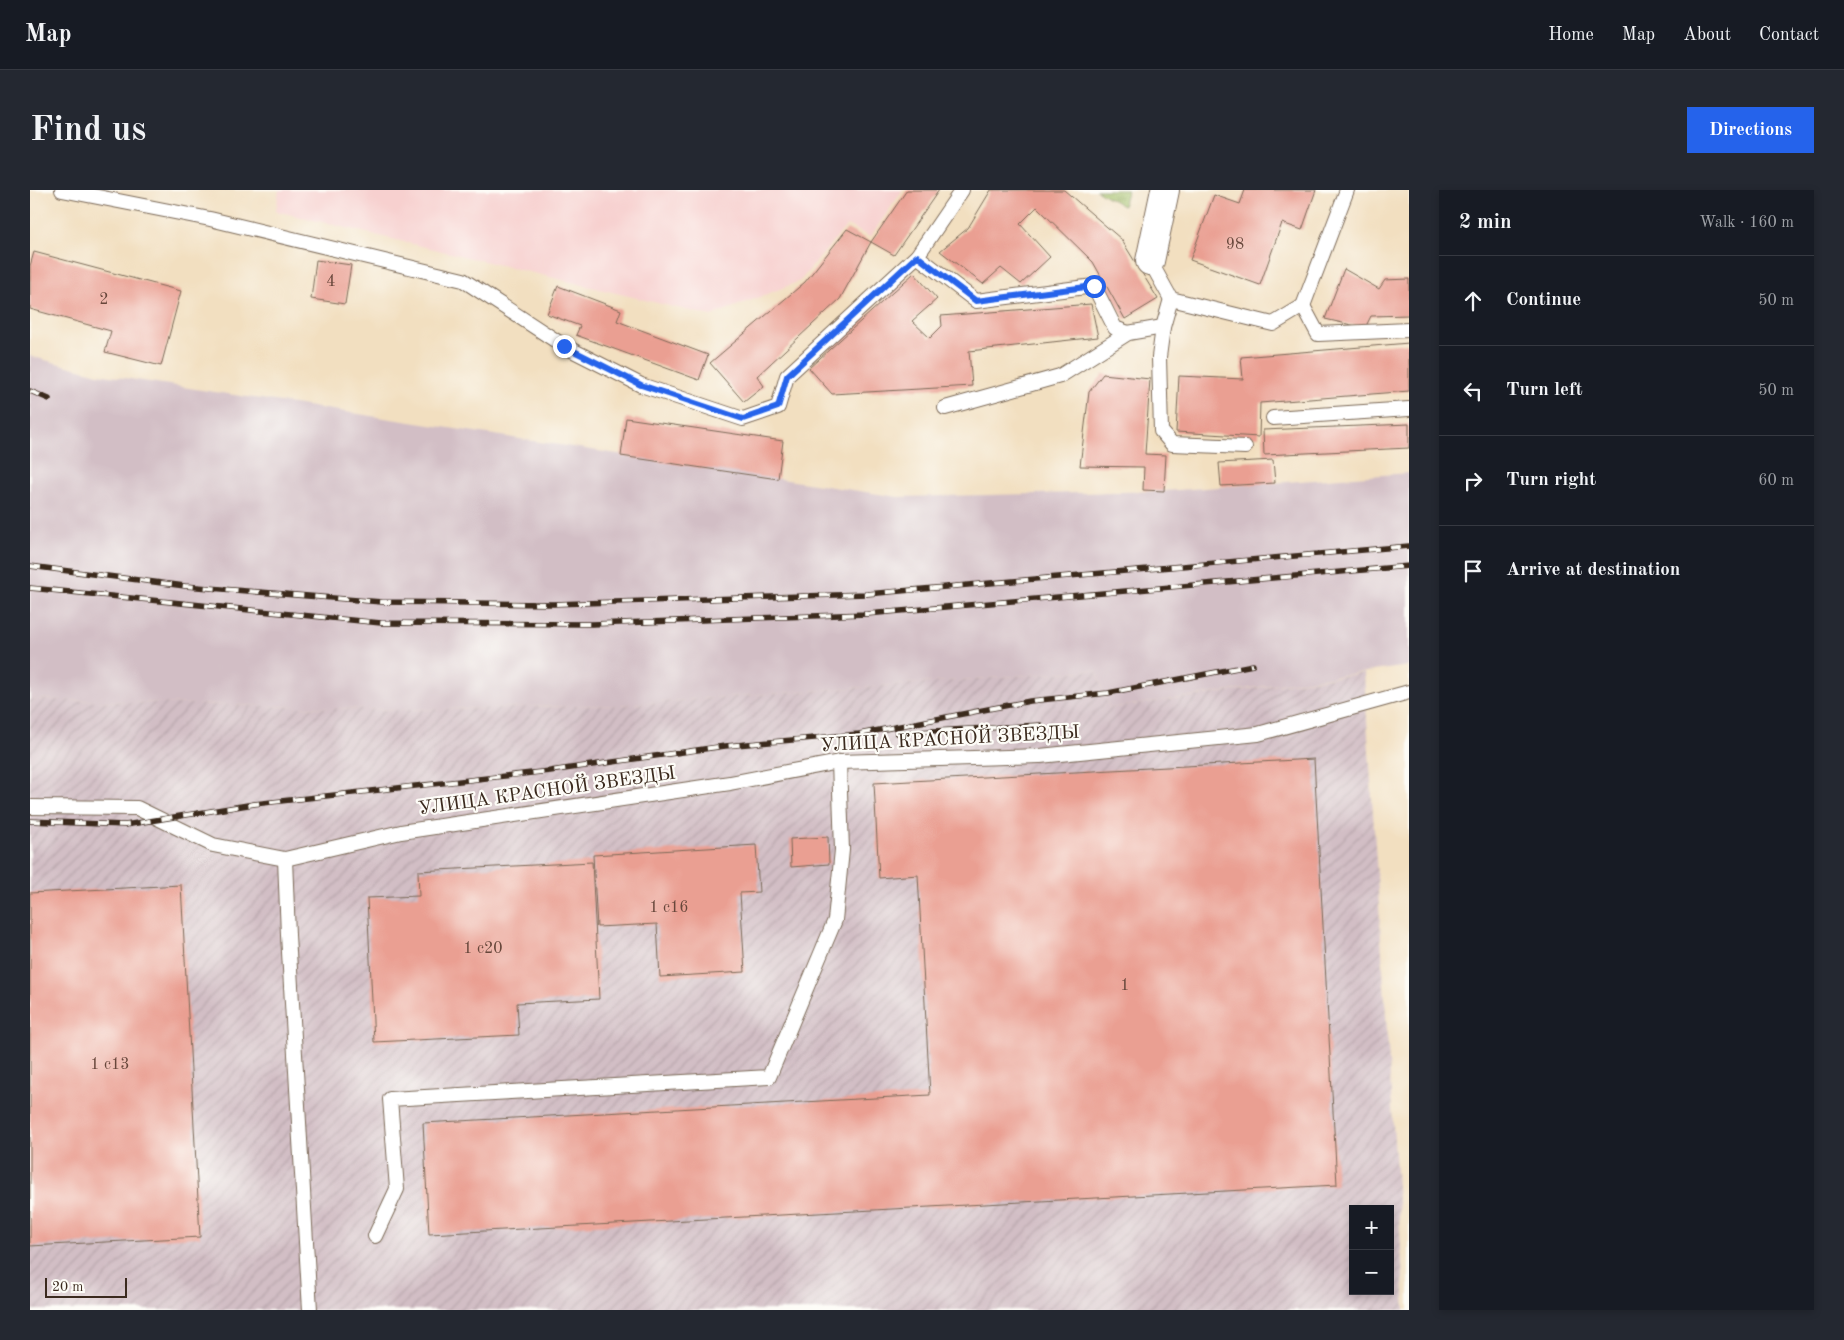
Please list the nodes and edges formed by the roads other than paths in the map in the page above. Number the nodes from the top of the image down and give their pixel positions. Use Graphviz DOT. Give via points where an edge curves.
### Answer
graph roads {
  1 [pos="62,190"];
  2 [pos="962,190"];
  3 [pos="1166,190"];
  4 [pos="1347,190"];
  5 [pos="917,256"];
  6 [pos="1150,261"];
  7 [pos="1171,299"];
  8 [pos="1303,306"];
  9 [pos="1163,327"];
  10 [pos="1409,330"];
  11 [pos="1128,333"];
  12 [pos="945,408"];
  13 [pos="1409,409"];
  14 [pos="1273,418"];
  15 [pos="1245,447"];
  16 [pos="1409,692"];
  17 [pos="840,762"];
  18 [pos="30,807"];
  19 [pos="285,859"];
  20 [pos="375,1236"];
  21 [pos="310,1310"];
  1 -- 5 [label="lane" via="210,219 463,280 564,346 641,385 743,419 778,407 787,376"];
  2 -- 5 [label="lane"];
  3 -- 6 [label="street"];
  4 -- 8 [label="lane"];
  5 -- 11 [label="lane" via="976,301 1094,286 1115,328"];
  6 -- 7 [label="lane"];
  7 -- 8 [label="lane" via="1273,324"];
  7 -- 9 [label="lane"];
  8 -- 10 [label="lane" via="1318,334"];
  9 -- 11 [label="lane"];
  9 -- 15 [label="lane" via="1159,357 1161,431 1172,444"];
  11 -- 12 [label="lane" via="1060,376"];
  13 -- 14 [label="lane"];
  16 -- 17 [label="lane, УЛИЦА КРАСНОЙ ЗВЕЗДЫ" via="1258,734 1040,756"];
  17 -- 19 [label="lane, УЛИЦА КРАСНОЙ ЗВЕЗДЫ" via="730,783 401,832"];
  17 -- 20 [label="lane" via="842,850 836,920 769,1077 390,1099 397,1189"];
  18 -- 19 [label="lane" via="136,808 214,845"];
  19 -- 21 [label="lane"];
}
